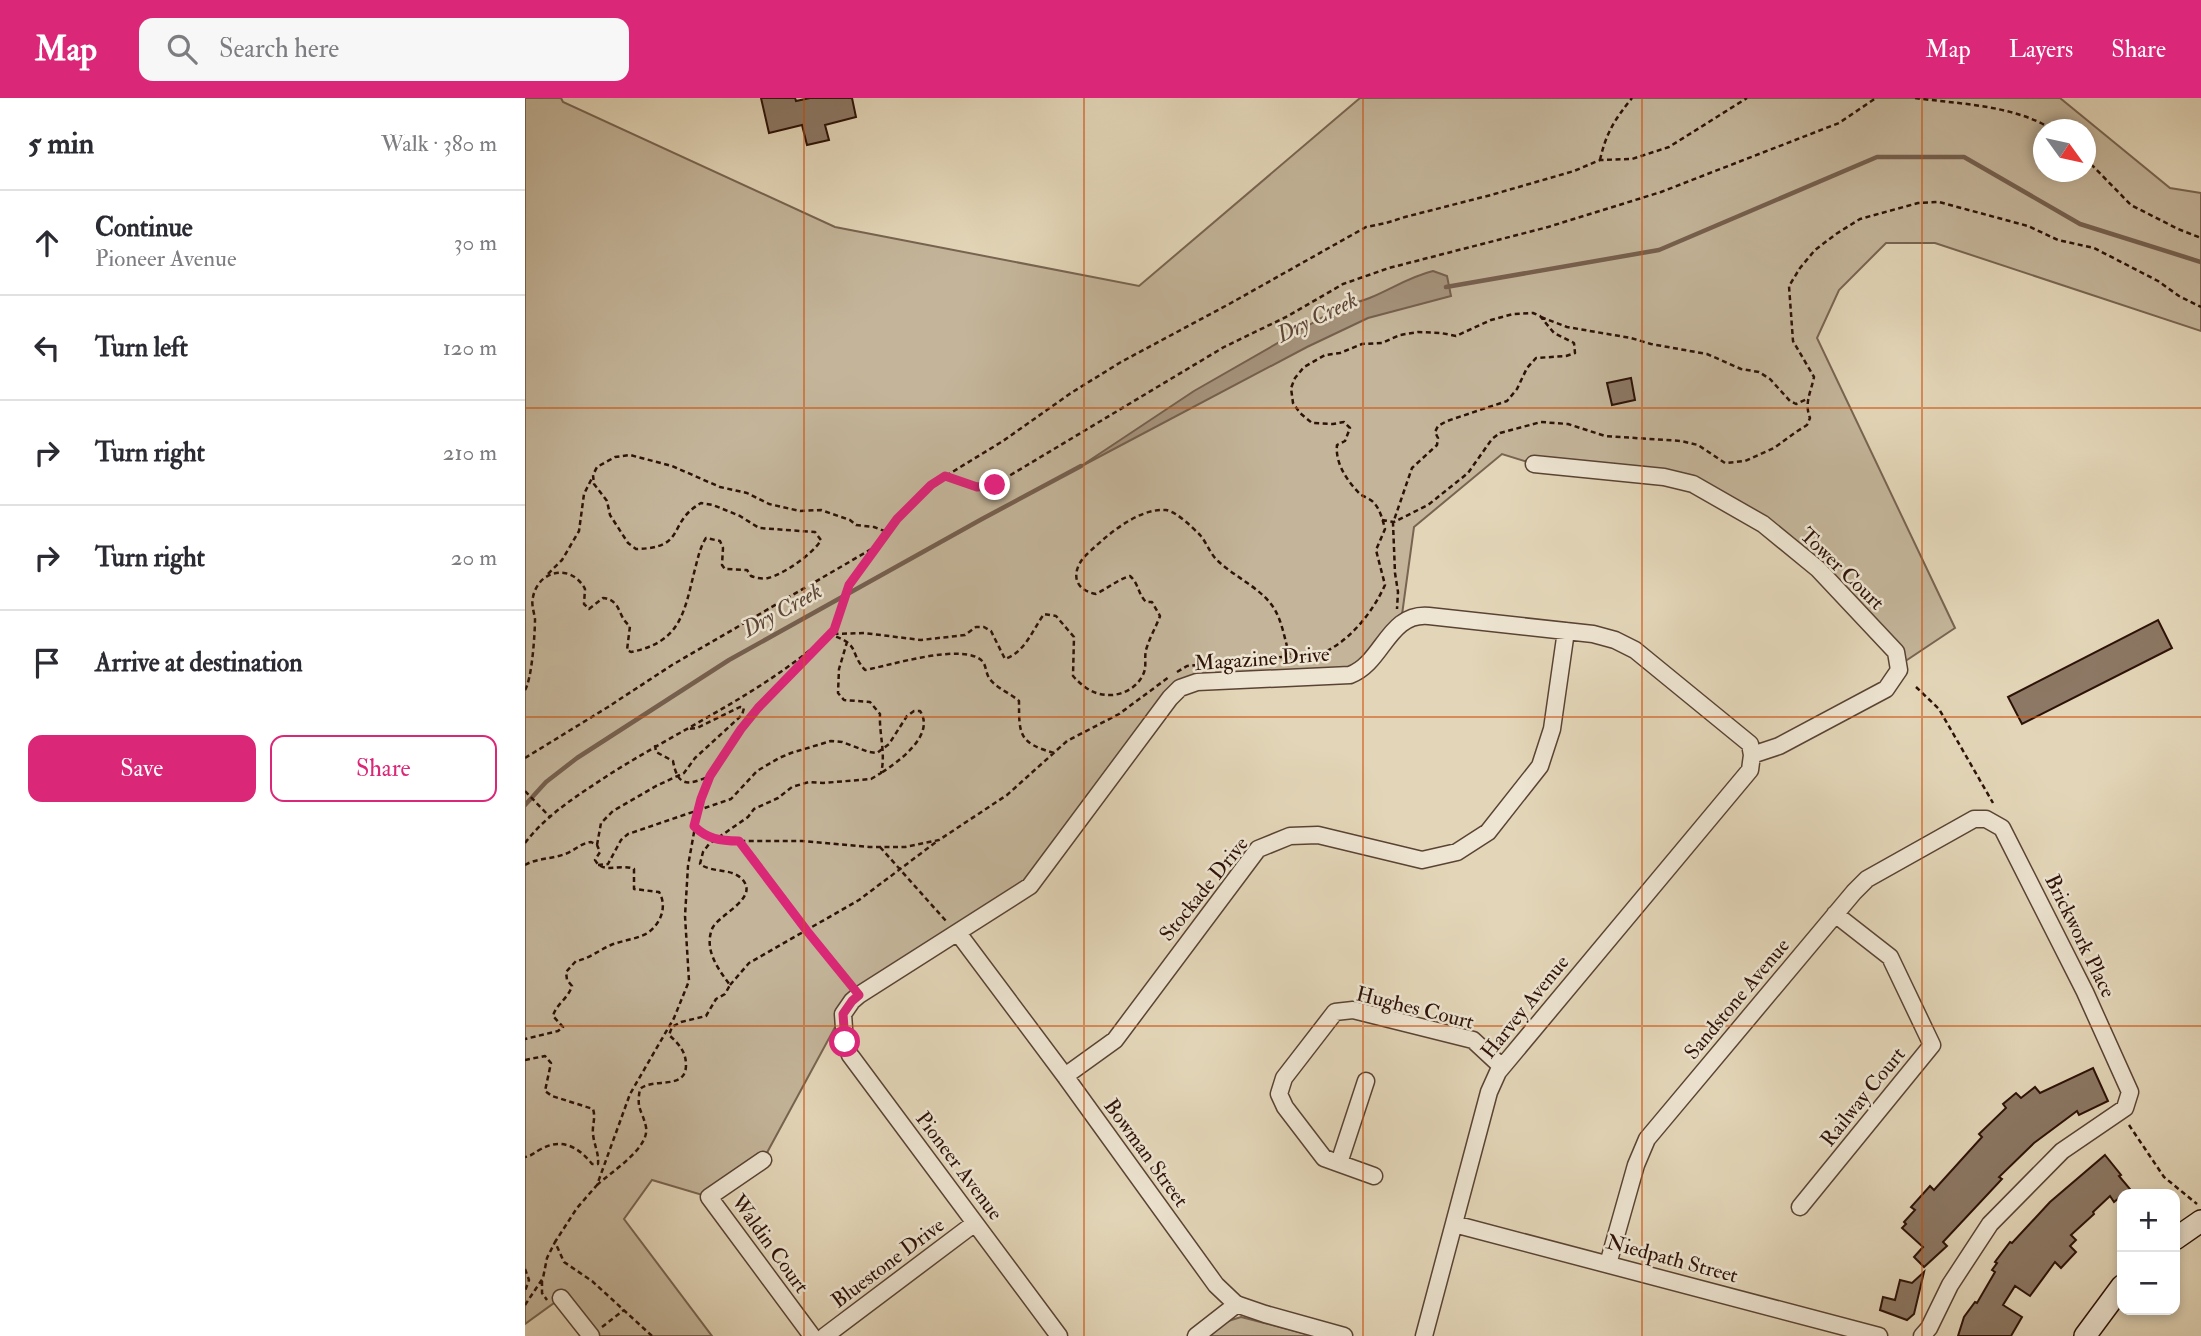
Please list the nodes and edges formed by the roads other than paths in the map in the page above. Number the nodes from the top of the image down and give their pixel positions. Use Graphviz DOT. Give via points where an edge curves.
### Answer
graph roads {
  1 [pos="1534,464"];
  2 [pos="1566,631"];
  3 [pos="1752,755"];
  4 [pos="1974,819"];
  5 [pos="1835,914"];
  6 [pos="958,933"];
  7 [pos="843,1014"];
  8 [pos="1501,1066"];
  9 [pos="1065,1076"];
  10 [pos="1366,1082"];
  11 [pos="763,1160"];
  12 [pos="1339,1163"];
  13 [pos="1374,1176"];
  14 [pos="1800,1207"];
  15 [pos="2201,1221"];
  16 [pos="975,1223"];
  17 [pos="1454,1224"];
  18 [pos="2180,1236"];
  19 [pos="1608,1264"];
  20 [pos="2117,1293"];
  21 [pos="561,1298"];
  22 [pos="1237,1304"];
  23 [pos="591,1336"];
  24 [pos="812,1336"];
  25 [pos="825,1336"];
  26 [pos="1059,1336"];
  27 [pos="1196,1336"];
  28 [pos="1344,1336"];
  29 [pos="1424,1336"];
  30 [pos="1879,1336"];
  31 [pos="1922,1336"];
  32 [pos="2085,1336"];
  1 -- 3 [label="street, Tower Court" via="1693,484 1763,524 1818,569 1896,652 1899,670 1886,689 1779,746"];
  2 -- 3 [label="street, Magazine Drive" via="1603,636 1635,650 1750,744"];
  2 -- 6 [label="street, Magazine Drive" via="1415,616 1401,622 1364,668 1350,675 1186,685 1170,698 1030,886"];
  2 -- 9 [label="street, Stockade Drive" via="1552,729 1540,766 1488,832 1457,852 1422,860 1318,835 1290,835 1258,849 1115,1040"];
  3 -- 8 [label="street, Harvey Avenue" via="1750,769"];
  4 -- 5 [label="street, Sandstone Avenue" via="1867,879"];
  4 -- 31 [label="street, Brickwork Place" via="1986,819 2002,828 2085,992 2128,1100 2062,1151 1990,1224"];
  5 -- 14 [label="street, Railway Court" via="1890,957 1932,1045"];
  5 -- 19 [label="street, Sandstone Avenue" via="1647,1139"];
  6 -- 7 [label="street, Magazine Drive" via="859,995"];
  6 -- 9 [label="street, Bowman Street"];
  7 -- 16 [label="street, Pioneer Avenue" via="850,1055"];
  8 -- 12 [label="street, Hughes Court" via="1473,1040 1353,1010 1335,1012 1284,1078 1279,1094 1324,1158"];
  8 -- 17 [label="street, Harvey Avenue" via="1489,1092"];
  9 -- 22 [label="street, Bowman Street" via="1216,1285"];
  10 -- 12 [label="street"];
  11 -- 24 [label="street, Waldin Court" via="709,1197"];
  12 -- 13 [label="street, Hughes Court"];
  15 -- 18 [label="main road"];
  16 -- 25 [label="street, Bluestone Drive"];
  16 -- 26 [label="street, Pioneer Avenue"];
  17 -- 19 [label="street, Niedpath Street"];
  17 -- 29 [label="street, Harvey Avenue"];
  19 -- 30 [label="street, Niedpath Street"];
  20 -- 32 [label="main road"];
  21 -- 23 [label="street"];
  22 -- 27 [label="street"];
  22 -- 28 [label="street, Bowman Street"];
}
